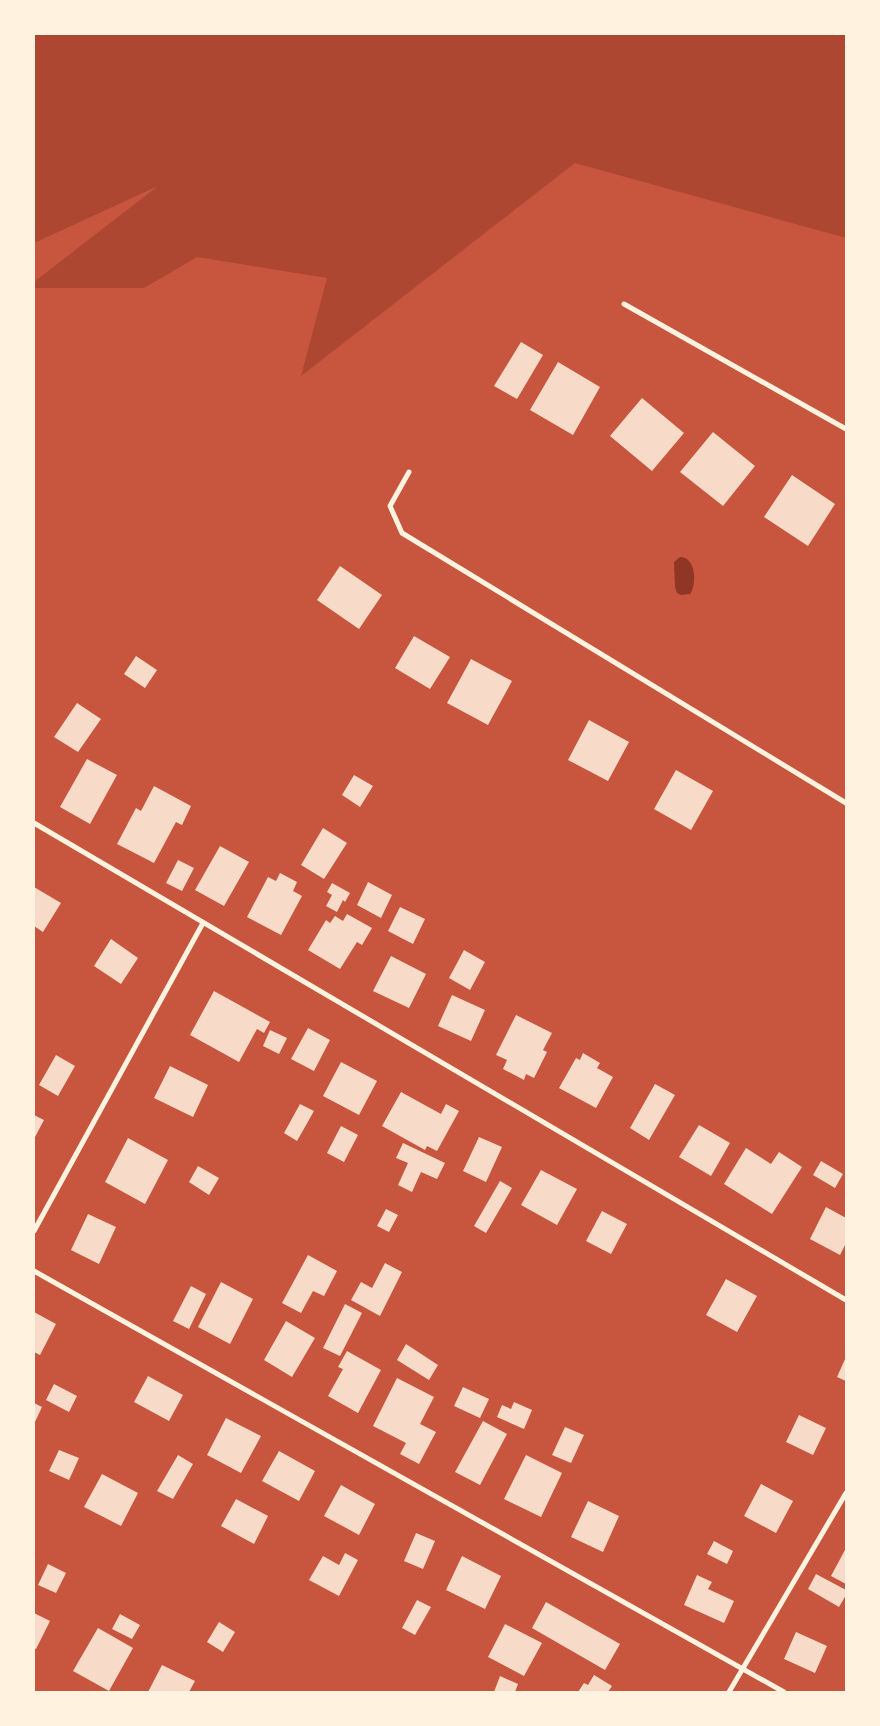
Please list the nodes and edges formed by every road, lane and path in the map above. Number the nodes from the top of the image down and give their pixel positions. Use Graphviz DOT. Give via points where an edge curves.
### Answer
graph roads {
  1 [pos="624,304"];
  2 [pos="846,429"];
  3 [pos="409,472"];
  4 [pos="846,803"];
  5 [pos="34,824"];
  6 [pos="203,924"];
  7 [pos="34,1231"];
  8 [pos="34,1271"];
  9 [pos="846,1300"];
  10 [pos="846,1494"];
  11 [pos="743,1669"];
  12 [pos="729,1692"];
  13 [pos="784,1692"];
  1 -- 2 [label="street"];
  3 -- 4 [label="street" via="390,506 402,533"];
  5 -- 6 [label="street"];
  6 -- 7 [label="street"];
  6 -- 9 [label="street"];
  8 -- 11 [label="street"];
  10 -- 11 [label="street"];
  11 -- 12 [label="street"];
  11 -- 13 [label="street"];
}
